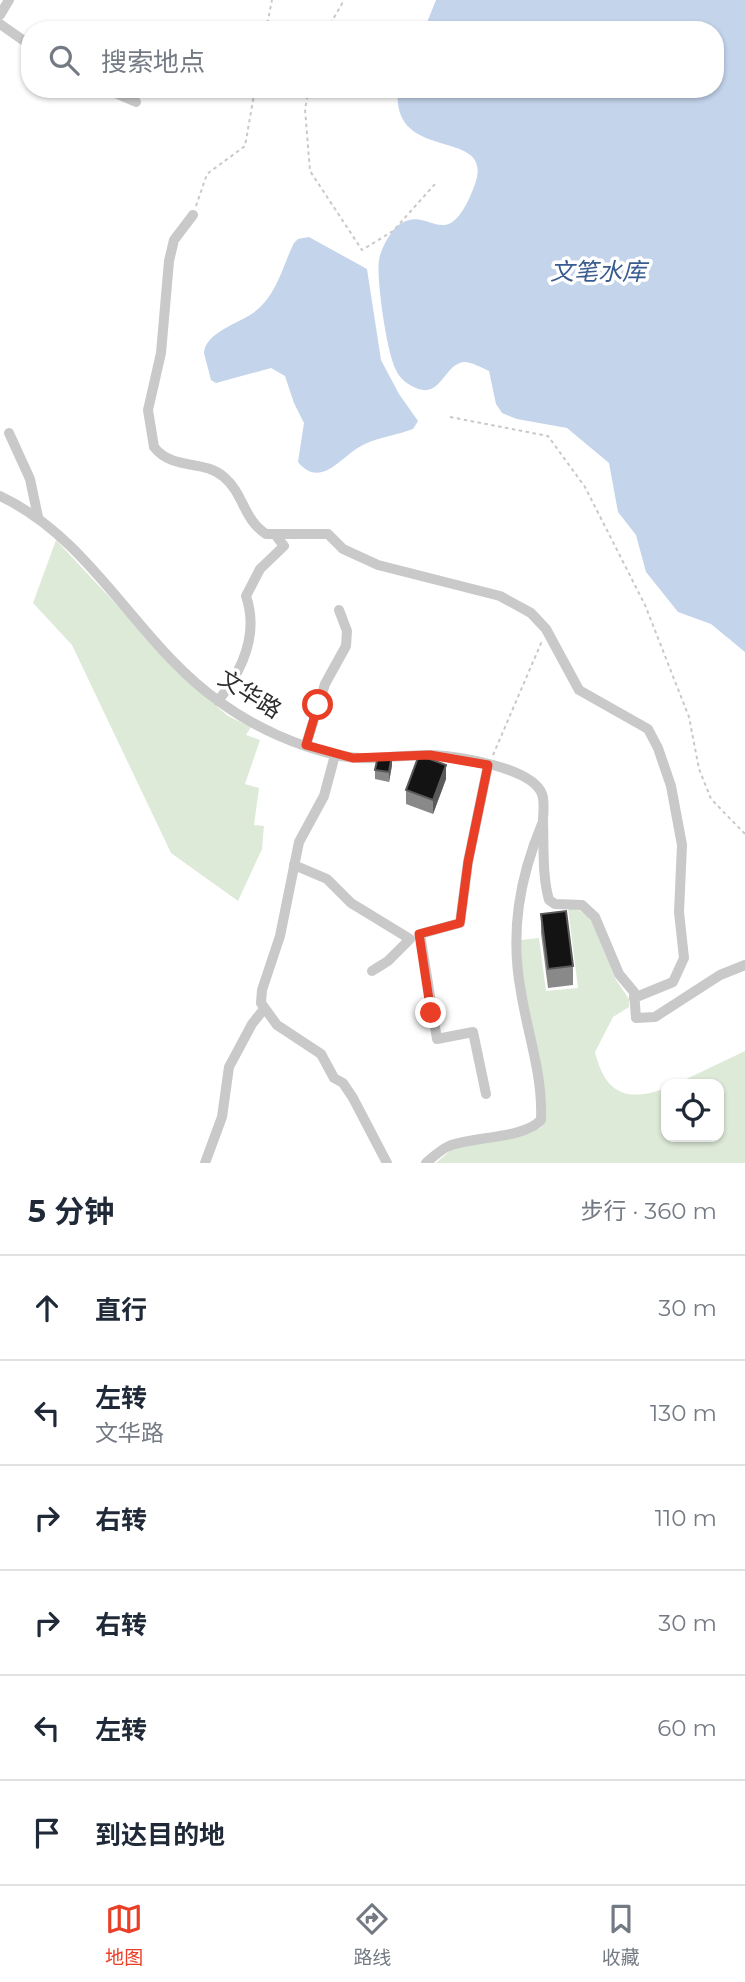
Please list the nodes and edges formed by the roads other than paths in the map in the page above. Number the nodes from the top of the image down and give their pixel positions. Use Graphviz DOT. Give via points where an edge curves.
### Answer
graph roads {
  1 [pos="9,0"];
  2 [pos="0,15"];
  3 [pos="0,24"];
  4 [pos="21,39"];
  5 [pos="127,98"];
  6 [pos="136,102"];
  7 [pos="193,215"];
  8 [pos="9,433"];
  9 [pos="0,496"];
  10 [pos="38,517"];
  11 [pos="277,537"];
  12 [pos="339,610"];
  13 [pos="218,701"];
  14 [pos="306,745"];
  15 [pos="335,755"];
  16 [pos="488,765"];
  17 [pos="543,820"];
  18 [pos="294,865"];
  19 [pos="745,965"];
  20 [pos="372,971"];
  21 [pos="634,998"];
  22 [pos="264,1009"];
  23 [pos="486,1094"];
  24 [pos="205,1163"];
  25 [pos="387,1163"];
  26 [pos="426,1163"];
  1 -- 2 [label="street"];
  3 -- 4 [label="street"];
  5 -- 6 [label="street"];
  7 -- 11 [label="street" via="171,247 161,353 148,402 151,441 171,461 226,478 249,520"];
  8 -- 10 [label="street" via="30,479"];
  9 -- 10 [label="street, 文华路"];
  10 -- 13 [label="street, 文华路"];
  11 -- 13 [label="street" via="284,546 260,569 246,596 253,621 239,675"];
  11 -- 21 [label="street" via="328,534 343,549 377,565 500,596 537,617 579,690 648,729 671,786 683,856 679,912 684,958 673,982"];
  12 -- 14 [label="street" via="347,631 346,646 325,684"];
  13 -- 14 [label="street, 文华路" via="262,727"];
  14 -- 15 [label="street, 文华路"];
  15 -- 16 [label="street, 文华路" via="366,759 430,755"];
  15 -- 18 [label="street" via="324,796 301,835"];
  16 -- 17 [label="street, 文华路" via="533,782 542,795"];
  16 -- 23 [label="street" via="460,923 419,934 437,1039 473,1032"];
  17 -- 21 [label="street" via="545,884 550,900 588,909"];
  17 -- 26 [label="street" via="526,862 515,938 520,991 539,1070 541,1120 520,1130 450,1146"];
  18 -- 20 [label="street" via="327,879 351,904 410,939"];
  18 -- 22 [label="street" via="280,936 261,993"];
  19 -- 21 [label="street" via="720,975 649,1019 636,1018"];
  22 -- 24 [label="street" via="229,1067 222,1117"];
  22 -- 25 [label="street" via="277,1025 321,1054 334,1078 354,1098"];
}
